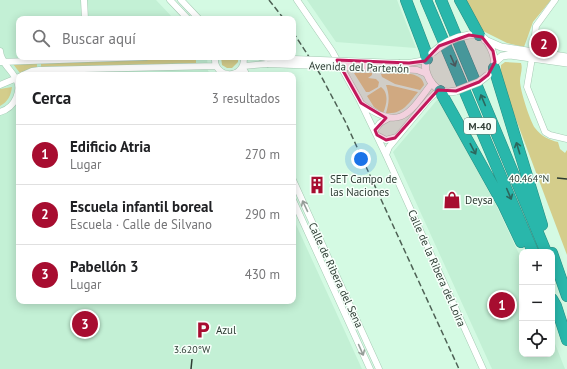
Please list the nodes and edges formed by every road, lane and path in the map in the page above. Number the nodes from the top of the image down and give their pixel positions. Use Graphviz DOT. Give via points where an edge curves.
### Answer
graph roads {
  1 [pos="84,0"];
  2 [pos="170,0"];
  3 [pos="181,0"];
  4 [pos="297,0"];
  5 [pos="406,0"];
  6 [pos="426,0"];
  7 [pos="441,0"];
  8 [pos="460,0"];
  9 [pos="555,0"];
  10 [pos="85,16"];
  11 [pos="185,16"];
  12 [pos="196,16"];
  13 [pos="478,37"];
  14 [pos="0,50"];
  15 [pos="533,55"];
  16 [pos="428,57"];
  17 [pos="567,57"];
  18 [pos="44,60"];
  19 [pos="215,60"];
  20 [pos="244,60"];
  21 [pos="265,60"];
  22 [pos="2,62"];
  23 [pos="567,63"];
  24 [pos="216,66"];
  25 [pos="400,66"];
  26 [pos="243,67"];
  27 [pos="492,68"];
  28 [pos="30,72"];
  29 [pos="221,72"];
  30 [pos="238,72"];
  31 [pos="246,72"];
  32 [pos="427,74"];
  33 [pos="16,76"];
  34 [pos="16,79"];
  35 [pos="0,85"];
  36 [pos="440,89"];
  37 [pos="16,96"];
  38 [pos="361,103"];
  39 [pos="0,112"];
  40 [pos="389,118"];
  41 [pos="376,133"];
  42 [pos="399,135"];
  43 [pos="567,139"];
  44 [pos="386,155"];
  45 [pos="296,187"];
  46 [pos="296,207"];
  47 [pos="525,249"];
  48 [pos="532,249"];
  49 [pos="545,249"];
  50 [pos="551,249"];
  51 [pos="555,261"];
  52 [pos="555,272"];
  53 [pos="567,296"];
  54 [pos="567,301"];
  55 [pos="555,305"];
  56 [pos="555,307"];
  57 [pos="567,332"];
  58 [pos="567,340"];
  59 [pos="370,369"];
  60 [pos="379,369"];
  61 [pos="483,369"];
  1 -- 10 [label="street"];
  2 -- 11 [label="street"];
  3 -- 12 [label="street"];
  4 -- 38 [label="street, Calle de la Ribera del Loira" via="332,51"];
  5 -- 16 [label="highway"];
  6 -- 48 [label="highway, M-40, one-way"];
  49 -- 7 [label="highway, M-40, one-way"];
  8 -- 13 [label="highway"];
  9 -- 15 [label="street" via="536,26"];
  13 -- 15 [label="street" via="501,47"];
  13 -- 16 [label="street, bridge" via="449,40"];
  13 -- 27 [label="street" via="493,51"];
  14 -- 22 [label="street"];
  15 -- 17 [label="street"];
  15 -- 23 [label="street"];
  15 -- 27 [label="street" via="502,56"];
  15 -- 43 [label="street" via="527,87 545,132"];
  16 -- 25 [label="street, Avenida del Partenón"];
  16 -- 32 [label="street"];
  18 -- 22 [label="street"];
  19 -- 24 [label="street"];
  20 -- 26 [label="street"];
  21 -- 25 [label="street, Avenida del Partenón, bridge"];
  21 -- 26 [label="street, Avenida del Partenón"];
  22 -- 33 [label="street"];
  24 -- 28 [label="street"];
  24 -- 29 [label="street"];
  25 -- 32 [label="street, Avenida del Partenón"];
  26 -- 30 [label="street"];
  26 -- 31 [label="street"];
  27 -- 36 [label="street, bridge" via="479,82 468,88 456,91"];
  50 -- 27 [label="highway, one-way"];
  32 -- 36 [label="street"];
  34 -- 35 [label="street"];
  36 -- 40 [label="street" via="404,116"];
  36 -- 42 [label="street"];
  36 -- 47 [label="highway, one-way"];
  37 -- 39 [label="street" via="6,109"];
  38 -- 40 [label="street"];
  38 -- 41 [label="street, Calle de la Ribera del Loira"];
  40 -- 41 [label="street" via="380,123"];
  41 -- 42 [label="street" via="386,140"];
  41 -- 44 [label="street, Calle de la Ribera del Loira"];
  42 -- 44 [label="street"];
  44 -- 61 [label="street, Calle de la Ribera del Loira"];
  60 -- 45 [label="street, Calle de Ribera del Sena, one-way"];
  46 -- 59 [label="street, Calle de Ribera del Sena, one-way"];
  51 -- 53 [label="highway"];
  52 -- 54 [label="highway"];
  55 -- 57 [label="highway"];
  56 -- 58 [label="highway"];
}
